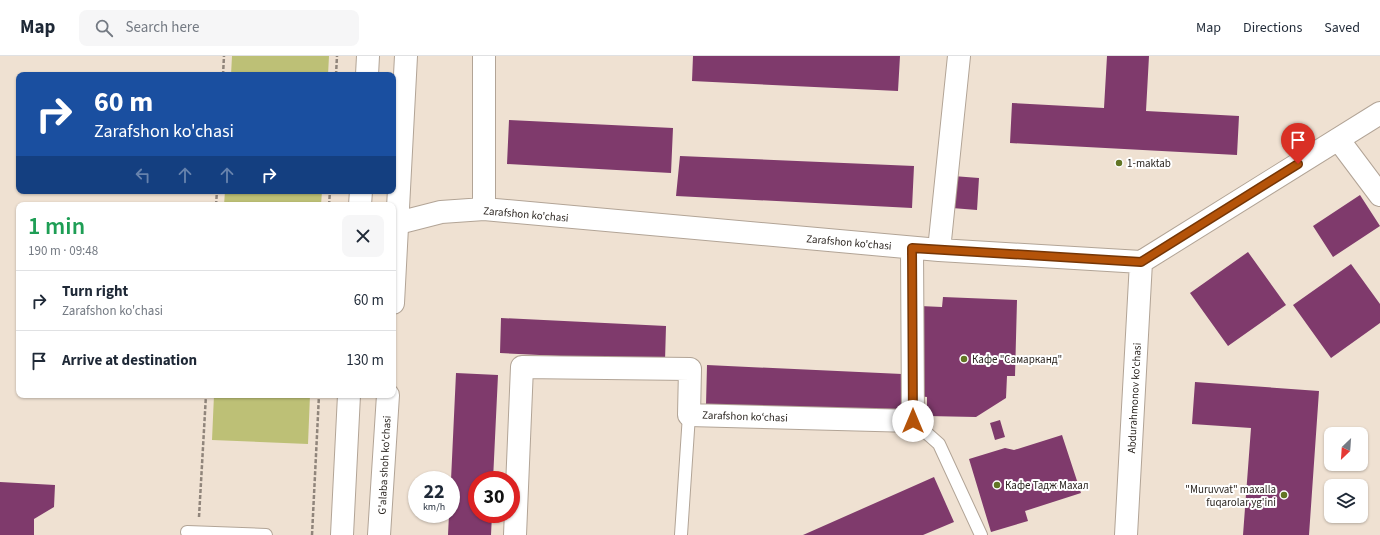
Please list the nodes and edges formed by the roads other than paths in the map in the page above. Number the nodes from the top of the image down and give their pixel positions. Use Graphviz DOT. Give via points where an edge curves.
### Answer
graph roads {
  1 [pos="368,56"];
  2 [pos="406,56"];
  3 [pos="484,56"];
  4 [pos="960,56"];
  5 [pos="367,72"];
  6 [pos="1380,113"];
  7 [pos="1338,139"];
  8 [pos="1380,195"];
  9 [pos="484,209"];
  10 [pos="398,223"];
  11 [pos="912,248"];
  12 [pos="939,250"];
  13 [pos="396,255"];
  14 [pos="1141,262"];
  15 [pos="349,398"];
  16 [pos="388,398"];
  17 [pos="689,415"];
  18 [pos="913,421"];
  19 [pos="193,532"];
  20 [pos="266,535"];
  21 [pos="342,535"];
  22 [pos="379,535"];
  23 [pos="515,535"];
  24 [pos="681,535"];
  25 [pos="981,535"];
  26 [pos="1126,535"];
  1 -- 5 [label="street"];
  2 -- 10 [label="street"];
  3 -- 9 [label="street"];
  4 -- 12 [label="street"];
  6 -- 7 [label="street"];
  7 -- 8 [label="street"];
  7 -- 14 [label="street"];
  9 -- 10 [label="street, Zarafshon ko'chasi" via="441,212"];
  9 -- 11 [label="street, Zarafshon ko'chasi"];
  10 -- 13 [label="street"];
  11 -- 12 [label="street, Zarafshon ko'chasi"];
  11 -- 18 [label="street"];
  12 -- 14 [label="street, Zarafshon ko'chasi"];
  14 -- 26 [label="street, Abdurahmonov ko'chasi"];
  15 -- 21 [label="street"];
  16 -- 22 [label="street, G'alaba shoh ko'chasi"];
  17 -- 18 [label="street, Zarafshon ko‘chasi"];
  17 -- 23 [label="street, Zarafshon ko‘chasi" via="690,369 522,367"];
  17 -- 24 [label="lane"];
  18 -- 25 [label="lane" via="939,444"];
  19 -- 20 [label="lane"];
}
